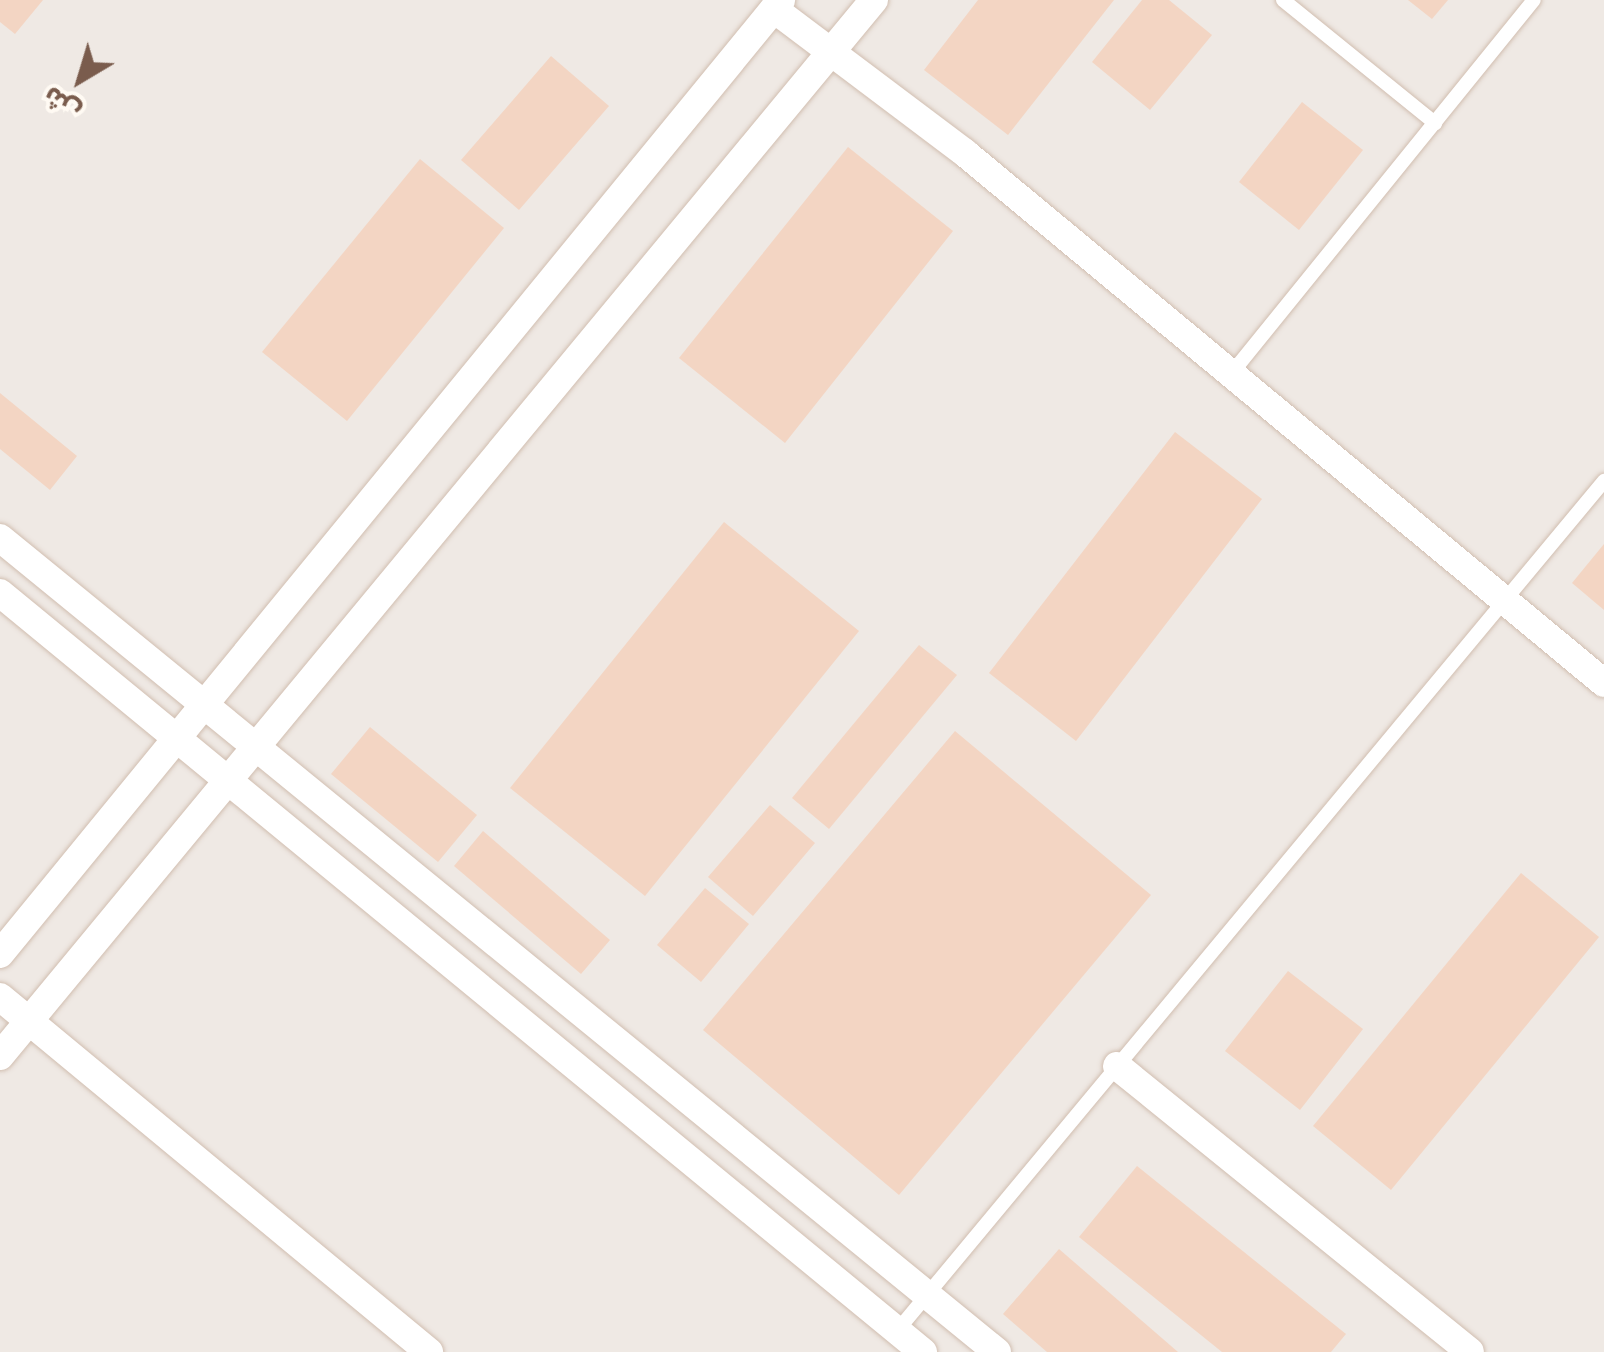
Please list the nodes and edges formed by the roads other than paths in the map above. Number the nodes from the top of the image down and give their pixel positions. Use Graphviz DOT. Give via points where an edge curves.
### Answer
graph roads {
  1 [pos="874,0"];
  2 [pos="1283,0"];
  3 [pos="1534,0"];
  4 [pos="778,5"];
  5 [pos="830,54"];
  6 [pos="1435,123"];
  7 [pos="1231,374"];
  8 [pos="1604,480"];
  9 [pos="0,538"];
  10 [pos="0,593"];
  11 [pos="1506,602"];
  12 [pos="1604,683"];
  13 [pos="204,704"];
  14 [pos="175,739"];
  15 [pos="259,745"];
  16 [pos="226,781"];
  17 [pos="0,954"];
  18 [pos="0,997"];
  19 [pos="30,1020"];
  20 [pos="0,1056"];
  21 [pos="1117,1066"];
  22 [pos="927,1294"];
  23 [pos="897,1330"];
  24 [pos="428,1352"];
  25 [pos="923,1352"];
  26 [pos="998,1352"];
  27 [pos="1470,1352"];
  1 -- 5 [label="street"];
  2 -- 6 [label="lane"];
  3 -- 6 [label="lane"];
  4 -- 5 [label="street"];
  4 -- 13 [label="street"];
  5 -- 7 [label="street" via="965,153"];
  5 -- 15 [label="street"];
  6 -- 7 [label="lane"];
  7 -- 11 [label="street"];
  8 -- 11 [label="lane"];
  9 -- 13 [label="street"];
  10 -- 14 [label="street"];
  11 -- 12 [label="street"];
  11 -- 21 [label="lane"];
  13 -- 14 [label="street"];
  13 -- 15 [label="street"];
  14 -- 16 [label="street"];
  14 -- 17 [label="street"];
  15 -- 16 [label="street"];
  15 -- 22 [label="street"];
  16 -- 19 [label="street"];
  16 -- 23 [label="street"];
  18 -- 19 [label="street"];
  19 -- 20 [label="street"];
  19 -- 24 [label="street"];
  21 -- 22 [label="lane"];
  21 -- 27 [label="street"];
  22 -- 23 [label="lane"];
  22 -- 26 [label="street"];
  23 -- 25 [label="street"];
}
